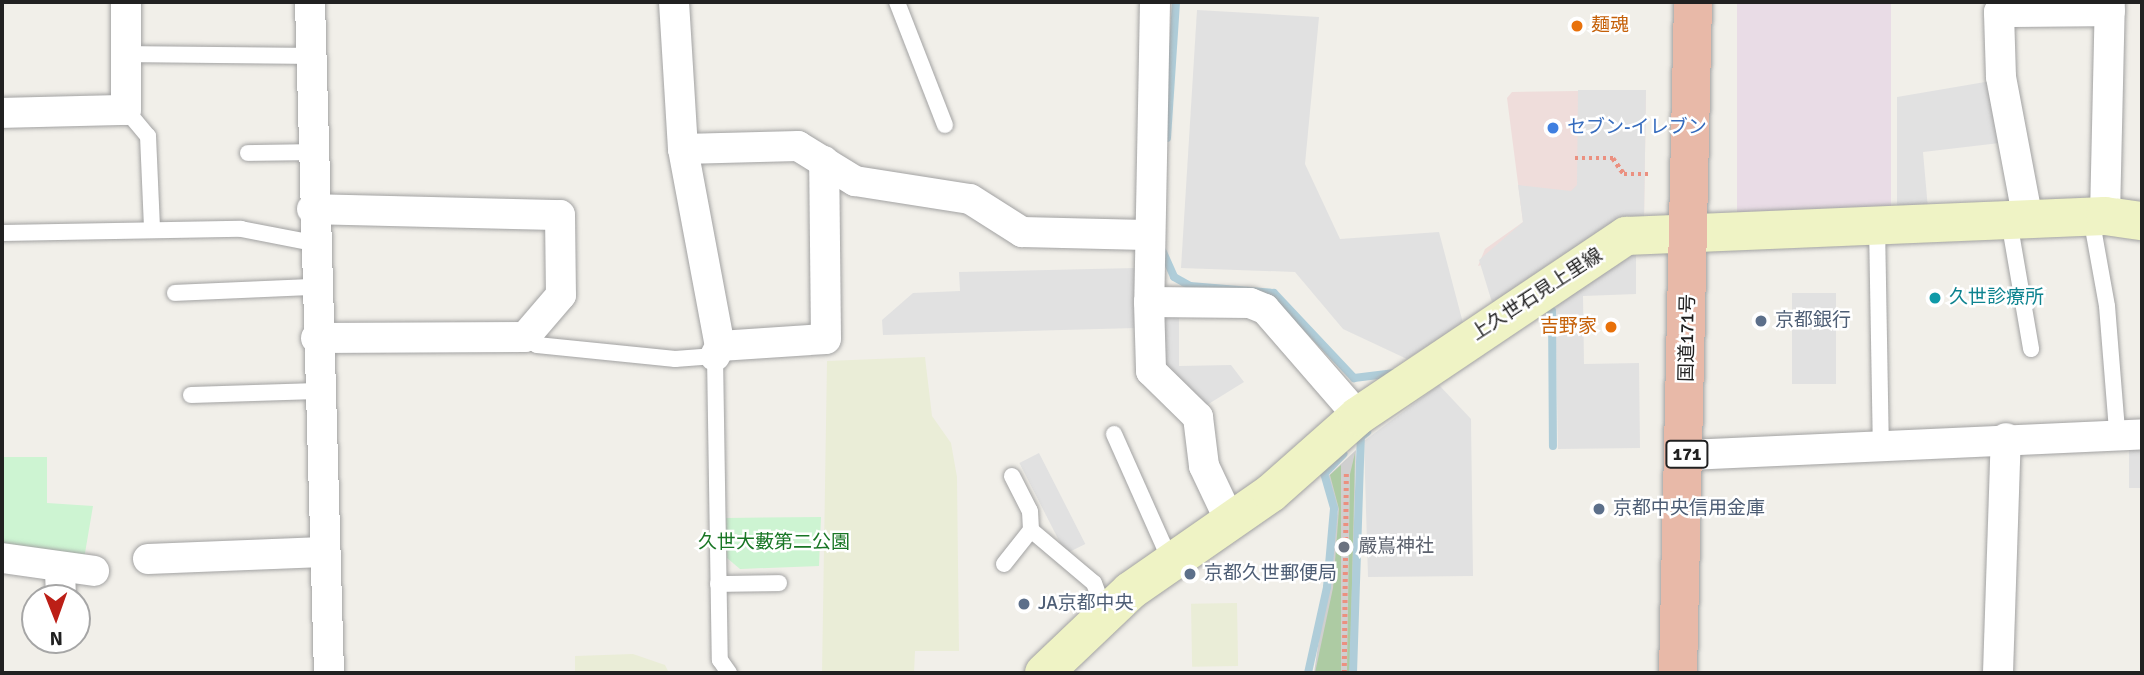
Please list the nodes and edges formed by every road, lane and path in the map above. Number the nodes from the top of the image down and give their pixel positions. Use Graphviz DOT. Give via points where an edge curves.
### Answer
graph roads {
  1 [pos="126,2"];
  2 [pos="310,2"];
  3 [pos="674,2"];
  4 [pos="897,2"];
  5 [pos="1155,2"];
  6 [pos="1693,2"];
  7 [pos="2110,6"];
  8 [pos="126,54"];
  9 [pos="309,56"];
  10 [pos="126,110"];
  11 [pos="2,113"];
  12 [pos="945,125"];
  13 [pos="683,149"];
  14 [pos="311,152"];
  15 [pos="248,153"];
  16 [pos="1575,158"];
  17 [pos="824,161"];
  18 [pos="1650,174"];
  19 [pos="312,209"];
  20 [pos="2113,218"];
  21 [pos="2019,221"];
  22 [pos="1877,223"];
  23 [pos="152,228"];
  24 [pos="2,233"];
  25 [pos="1146,235"];
  26 [pos="1688,235"];
  27 [pos="313,243"];
  28 [pos="314,287"];
  29 [pos="175,293"];
  30 [pos="1149,302"];
  31 [pos="525,337"];
  32 [pos="316,338"];
  33 [pos="2031,349"];
  34 [pos="717,351"];
  35 [pos="317,391"];
  36 [pos="191,395"];
  37 [pos="1358,416"];
  38 [pos="2130,432"];
  39 [pos="1114,434"];
  40 [pos="2006,438"];
  41 [pos="1881,447"];
  42 [pos="1687,456"];
  43 [pos="1346,457"];
  44 [pos="1012,476"];
  45 [pos="1230,521"];
  46 [pos="1031,530"];
  47 [pos="323,552"];
  48 [pos="2,558"];
  49 [pos="148,559"];
  50 [pos="1170,560"];
  51 [pos="1003,564"];
  52 [pos="94,570"];
  53 [pos="779,583"];
  54 [pos="61,584"];
  55 [pos="718,584"];
  56 [pos="1105,613"];
  57 [pos="329,673"];
  58 [pos="729,673"];
  59 [pos="1044,673"];
  60 [pos="1344,673"];
  61 [pos="1678,673"];
  62 [pos="1998,673"];
  1 -- 8 [label="street"];
  2 -- 9 [label="street"];
  3 -- 13 [label="street"];
  4 -- 12 [label="lane"];
  5 -- 25 [label="street"];
  6 -- 26 [label="highway, 国道171号 / 171"];
  7 -- 20 [label="street"];
  7 -- 21 [label="street" via="1999,12 2001,77"];
  8 -- 9 [label="lane"];
  8 -- 10 [label="street"];
  9 -- 14 [label="street"];
  10 -- 11 [label="street"];
  10 -- 23 [label="lane" via="148,136"];
  13 -- 17 [label="street" via="798,146"];
  13 -- 34 [label="street"];
  14 -- 15 [label="lane"];
  14 -- 19 [label="street"];
  16 -- 18 [label="path" via="1613,158 1624,174"];
  17 -- 25 [label="street" via="855,181 970,199 1022,232"];
  17 -- 34 [label="street" via="826,339"];
  19 -- 27 [label="street"];
  19 -- 31 [label="street" via="560,215 561,295"];
  20 -- 21 [label="main road, 上久世石見上里線"];
  20 -- 38 [label="lane" via="2107,306"];
  21 -- 22 [label="main road, 上久世石見上里線"];
  21 -- 33 [label="lane"];
  22 -- 26 [label="main road, 上久世石見上里線"];
  22 -- 41 [label="lane"];
  23 -- 24 [label="lane"];
  23 -- 27 [label="lane" via="241,229"];
  25 -- 30 [label="street"];
  26 -- 37 [label="main road, 上久世石見上里線" via="1626,236"];
  26 -- 42 [label="highway, 国道171号 / 171"];
  27 -- 28 [label="street"];
  28 -- 29 [label="lane"];
  28 -- 32 [label="street"];
  30 -- 37 [label="street" via="1251,303 1265,309"];
  30 -- 45 [label="street" via="1151,371 1198,417 1206,473"];
  31 -- 32 [label="street"];
  31 -- 34 [label="lane" via="537,345 675,359"];
  32 -- 35 [label="street"];
  34 -- 55 [label="lane"];
  35 -- 36 [label="lane"];
  35 -- 47 [label="street"];
  37 -- 45 [label="main road, 上久世石見上里線"];
  38 -- 40 [label="street"];
  39 -- 50 [label="lane"];
  40 -- 41 [label="street"];
  40 -- 62 [label="street"];
  41 -- 42 [label="street"];
  42 -- 61 [label="highway, 国道171号 / 171"];
  43 -- 60 [label="path"];
  44 -- 46 [label="lane" via="1030,511"];
  45 -- 50 [label="main road, 上久世石見上里線"];
  46 -- 51 [label="lane"];
  46 -- 56 [label="lane" via="1094,583"];
  47 -- 49 [label="street"];
  47 -- 57 [label="street"];
  48 -- 54 [label="street"];
  50 -- 56 [label="main road, 上久世石見上里線"];
  52 -- 54 [label="street"];
  53 -- 55 [label="lane"];
  55 -- 58 [label="lane" via="720,660"];
  56 -- 59 [label="main road, 上久世石見上里線"];
}
